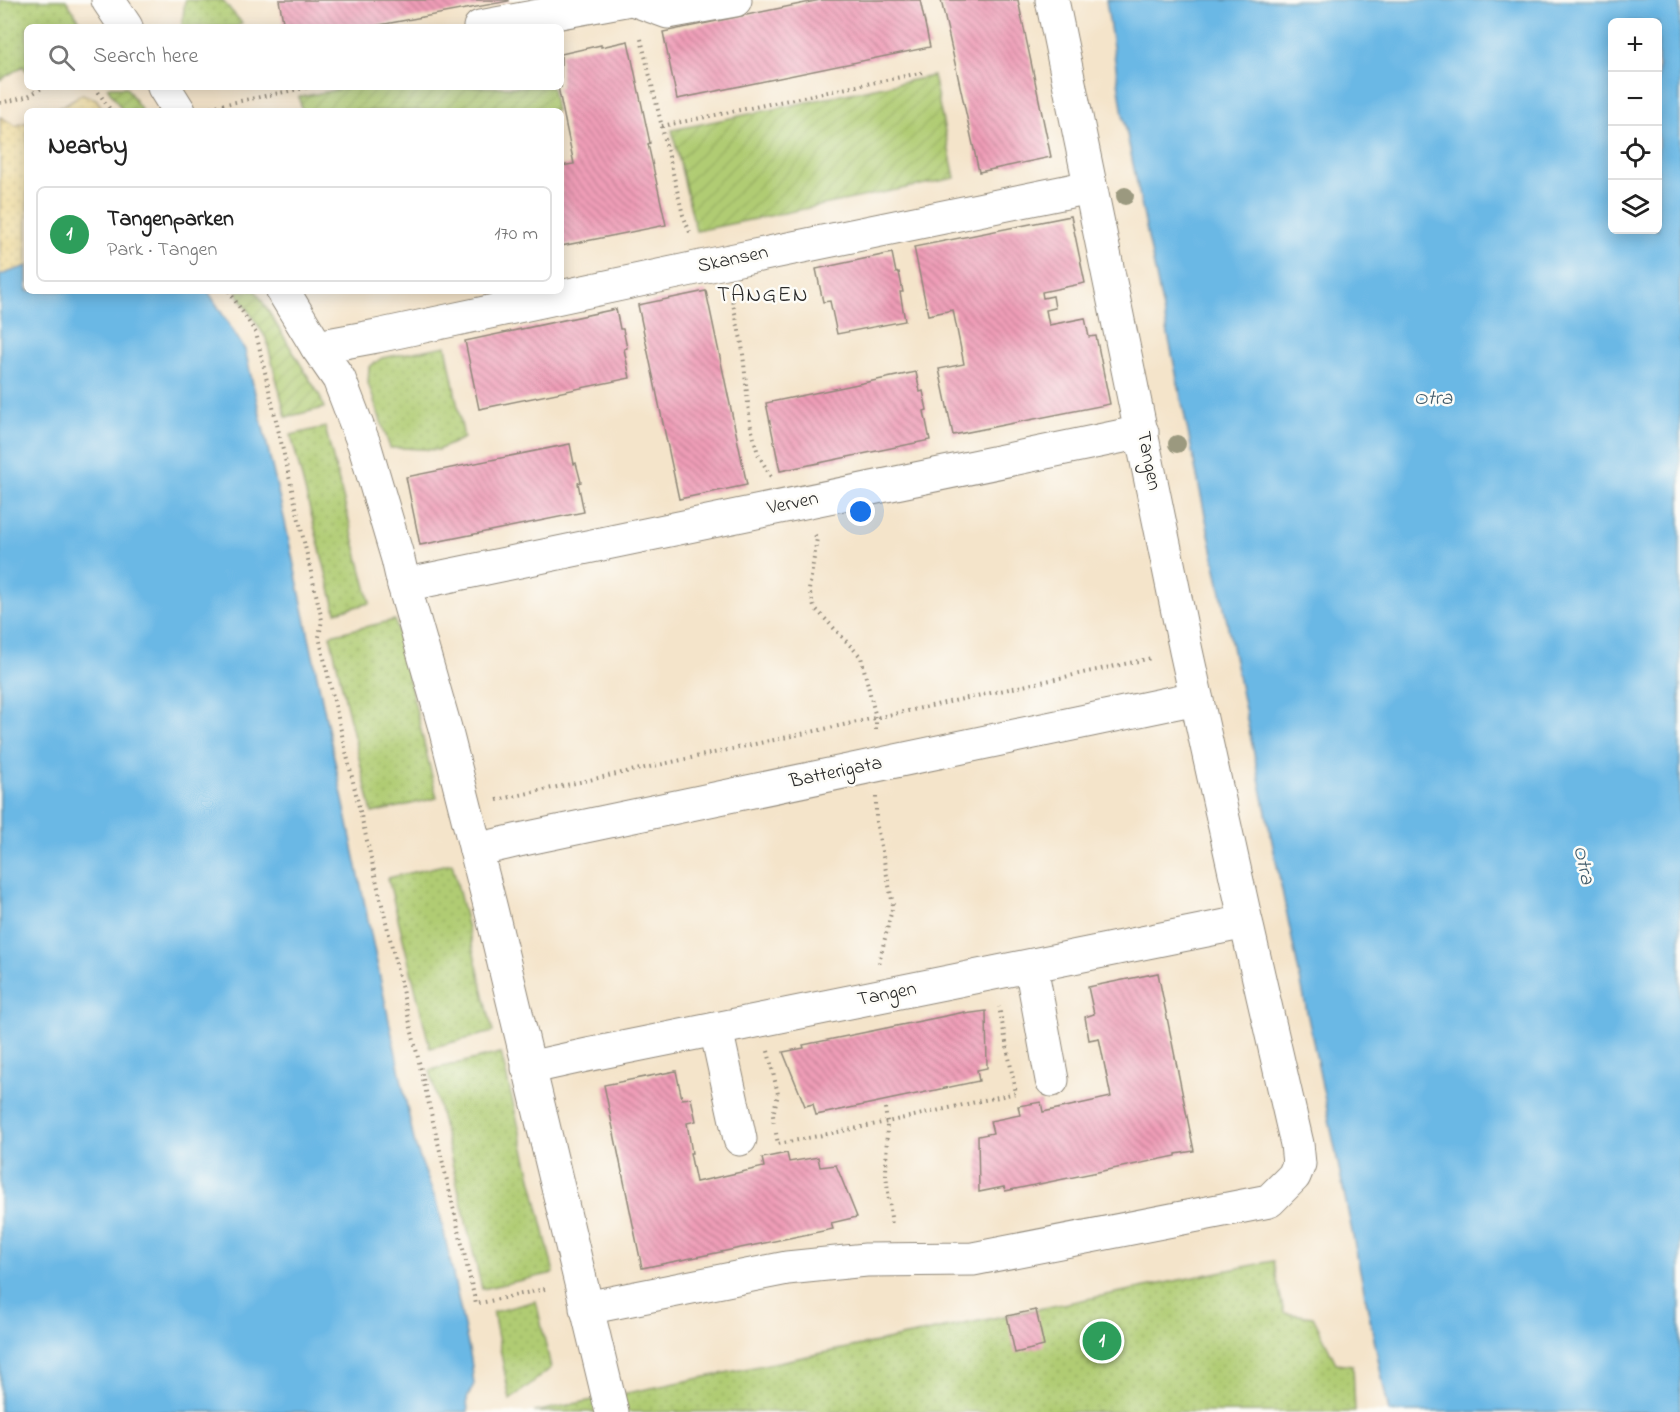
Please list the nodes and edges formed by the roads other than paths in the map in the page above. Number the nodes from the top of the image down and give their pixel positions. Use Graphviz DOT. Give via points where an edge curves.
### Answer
graph roads {
  1 [pos="108,0"];
  2 [pos="625,0"];
  3 [pos="635,0"];
  4 [pos="735,0"];
  5 [pos="1052,0"];
  6 [pos="124,24"];
  7 [pos="496,24"];
  8 [pos="1090,187"];
  9 [pos="286,294"];
  10 [pos="317,347"];
  11 [pos="1142,432"];
  12 [pos="404,585"];
  13 [pos="1196,698"];
  14 [pos="476,850"];
  15 [pos="1246,922"];
  16 [pos="1031,966"];
  17 [pos="716,1029"];
  18 [pos="528,1068"];
  19 [pos="1052,1080"];
  20 [pos="740,1139"];
  21 [pos="583,1295"];
  22 [pos="612,1412"];
  1 -- 6 [label="street"];
  2 -- 7 [label="street"];
  3 -- 4 [label="street" via="668,12"];
  5 -- 8 [label="street, Tangen"];
  8 -- 10 [label="street, Skansen"];
  8 -- 11 [label="street, Tangen"];
  9 -- 10 [label="street"];
  10 -- 12 [label="street" via="339,379 352,409"];
  11 -- 12 [label="street, Verven"];
  11 -- 13 [label="street, Tangen"];
  12 -- 14 [label="street"];
  13 -- 14 [label="street, Batterigata"];
  13 -- 15 [label="street, Tangen"];
  14 -- 18 [label="street"];
  15 -- 16 [label="street, Tangen"];
  15 -- 21 [label="street, Tangen" via="1299,1164 1294,1176 1269,1201 973,1259 866,1260"];
  16 -- 17 [label="street, Tangen"];
  16 -- 19 [label="street"];
  17 -- 18 [label="street, Tangen"];
  17 -- 20 [label="street"];
  18 -- 21 [label="street"];
  21 -- 22 [label="street"];
}
